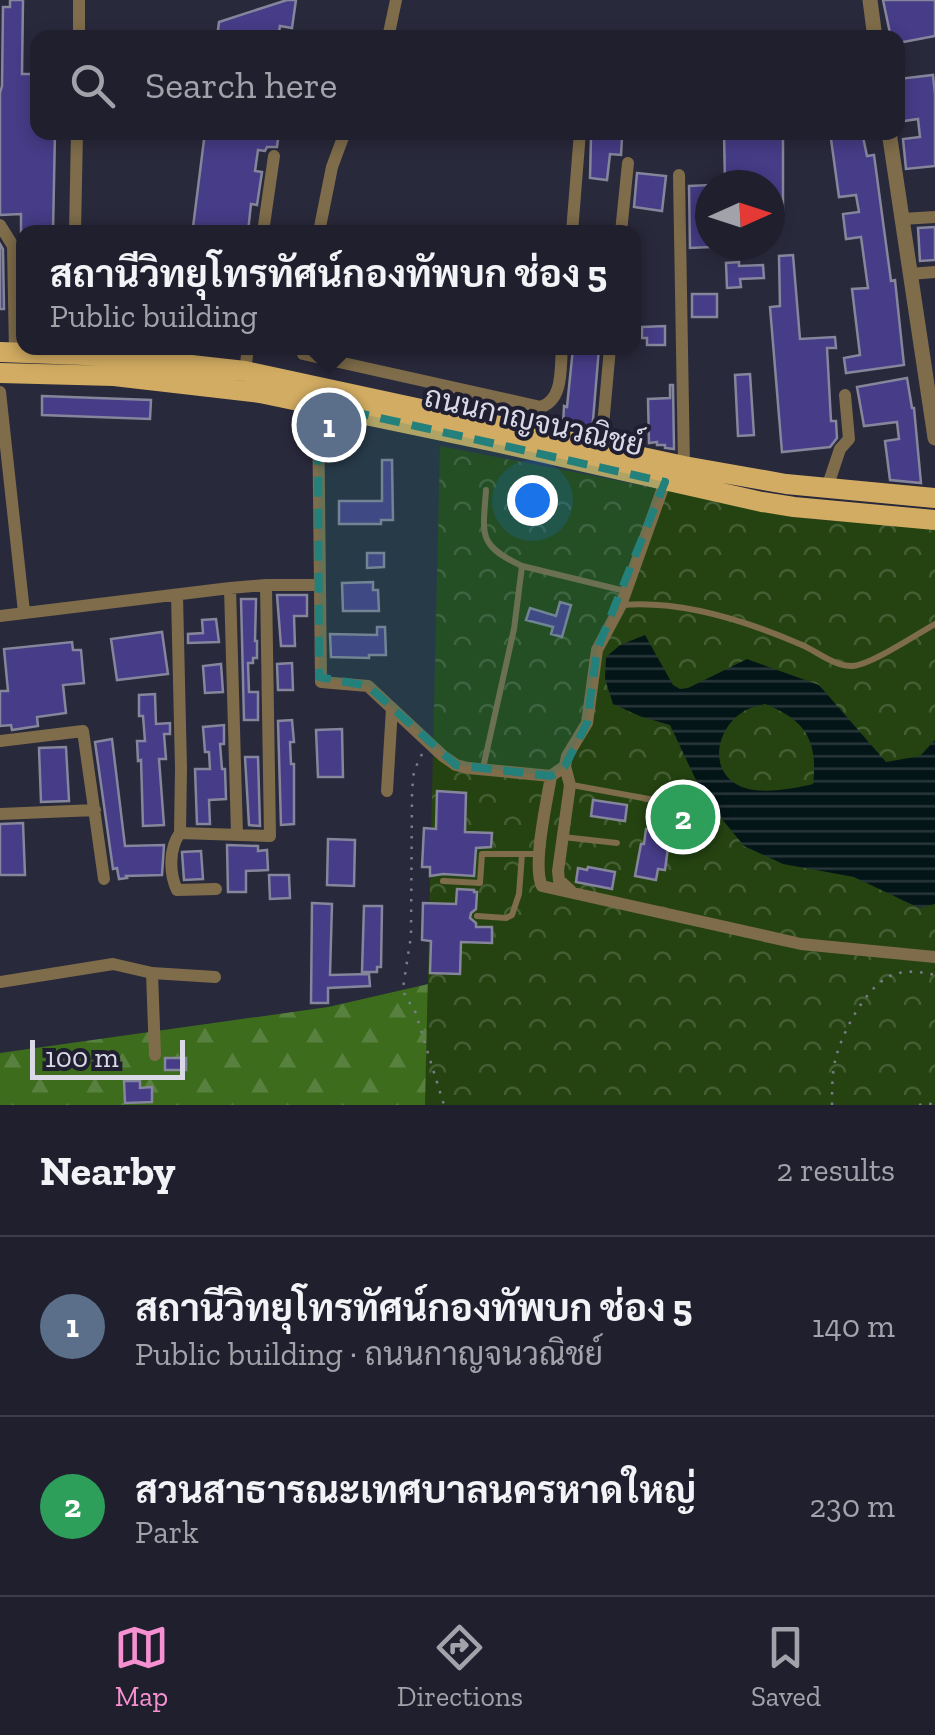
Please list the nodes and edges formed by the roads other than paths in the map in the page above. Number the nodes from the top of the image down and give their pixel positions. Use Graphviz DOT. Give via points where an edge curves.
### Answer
graph roads {
  1 [pos="79,0"];
  2 [pos="396,0"];
  3 [pos="870,0"];
  4 [pos="78,30"];
  5 [pos="390,30"];
  6 [pos="874,30"];
  7 [pos="78,140"];
  8 [pos="342,140"];
  9 [pos="579,140"];
  10 [pos="890,140"];
  11 [pos="274,156"];
  12 [pos="628,162"];
  13 [pos="680,175"];
  14 [pos="935,216"];
  15 [pos="902,219"];
  16 [pos="0,225"];
  17 [pos="76,225"];
  18 [pos="265,225"];
  19 [pos="320,225"];
  20 [pos="573,225"];
  21 [pos="623,225"];
  22 [pos="935,272"];
  23 [pos="910,274"];
  24 [pos="8,352"];
  25 [pos="119,355"];
  26 [pos="247,355"];
  27 [pos="305,355"];
  28 [pos="321,355"];
  29 [pos="561,355"];
  30 [pos="609,355"];
  31 [pos="930,365"];
  32 [pos="245,371"];
  33 [pos="0,373"];
  34 [pos="311,391"];
  35 [pos="845,395"];
  36 [pos="0,397"];
  37 [pos="935,438"];
  38 [pos="601,448"];
  39 [pos="684,466"];
  40 [pos="665,482"];
  41 [pos="828,488"];
  42 [pos="486,490"];
  43 [pos="935,498"];
  44 [pos="935,520"];
  45 [pos="522,566"];
  46 [pos="266,585"];
  47 [pos="318,585"];
  48 [pos="230,588"];
  49 [pos="177,595"];
  50 [pos="624,598"];
  51 [pos="24,612"];
  52 [pos="0,616"];
  53 [pos="935,624"];
  54 [pos="392,708"];
  55 [pos="0,741"];
  56 [pos="566,766"];
  57 [pos="482,770"];
  58 [pos="551,776"];
  59 [pos="570,785"];
  60 [pos="388,791"];
  61 [pos="676,804"];
  62 [pos="95,810"];
  63 [pos="0,814"];
  64 [pos="180,832"];
  65 [pos="236,834"];
  66 [pos="562,836"];
  67 [pos="617,843"];
  68 [pos="522,854"];
  69 [pos="540,854"];
  70 [pos="104,879"];
  71 [pos="444,881"];
  72 [pos="216,888"];
  73 [pos="573,893"];
  74 [pos="478,916"];
  75 [pos="933,956"];
  76 [pos="152,973"];
  77 [pos="216,978"];
  78 [pos="0,982"];
  79 [pos="155,1055"];
  1 -- 4 [label="street"];
  2 -- 5 [label="street"];
  3 -- 6 [label="street"];
  7 -- 17 [label="street"];
  8 -- 19 [label="street"];
  9 -- 20 [label="street"];
  10 -- 15 [label="street"];
  11 -- 18 [label="street"];
  12 -- 21 [label="street"];
  13 -- 39 [label="street"];
  14 -- 15 [label="street"];
  15 -- 23 [label="street"];
  16 -- 24 [label="street" via="13,246"];
  22 -- 23 [label="street"];
  23 -- 31 [label="street"];
  25 -- 32 [label="main road, ถนนกาญจนวณิชย์"];
  26 -- 32 [label="street"];
  27 -- 34 [label="street"];
  28 -- 29 [label="street" via="541,407 556,396"];
  30 -- 38 [label="street"];
  31 -- 37 [label="street"];
  32 -- 34 [label="main road, ถนนกาญจนวณิชย์"];
  33 -- 34 [label="main road, ถนนกาญจนวณิชย์"];
  34 -- 38 [label="main road, ถนนกาญจนวณิชย์"];
  34 -- 40 [label="main road, ถนนกาญจนวณิชย์"];
  34 -- 47 [label="street"];
  35 -- 41 [label="street" via="849,439"];
  36 -- 51 [label="street"];
  38 -- 39 [label="main road, ถนนกาญจนวณิชย์"];
  39 -- 41 [label="main road, ถนนกาญจนวณิชย์"];
  40 -- 44 [label="main road, ถนนกาญจนวณิชย์" via="794,507"];
  40 -- 50 [label="street"];
  41 -- 43 [label="main road, ถนนกาญจนวณิชย์"];
  42 -- 45 [label="lane" via="487,540"];
  45 -- 50 [label="lane"];
  45 -- 57 [label="lane"];
  46 -- 47 [label="street"];
  46 -- 48 [label="street"];
  46 -- 65 [label="street" via="270,836"];
  47 -- 54 [label="street" via="320,681 368,686"];
  48 -- 49 [label="street"];
  48 -- 65 [label="street"];
  49 -- 51 [label="street"];
  49 -- 64 [label="street"];
  50 -- 53 [label="lane" via="764,630 848,666"];
  50 -- 56 [label="street" via="597,650 587,723"];
  51 -- 52 [label="street"];
  54 -- 57 [label="street" via="456,764"];
  54 -- 60 [label="street"];
  55 -- 62 [label="street" via="83,731"];
  56 -- 58 [label="street"];
  56 -- 59 [label="street"];
  57 -- 58 [label="street"];
  58 -- 69 [label="street"];
  59 -- 61 [label="lane"];
  59 -- 66 [label="street"];
  62 -- 63 [label="street"];
  62 -- 70 [label="street"];
  64 -- 65 [label="street"];
  64 -- 72 [label="street" via="172,849 175,888"];
  66 -- 67 [label="lane"];
  66 -- 73 [label="street" via="558,877"];
  68 -- 69 [label="lane"];
  68 -- 71 [label="lane" via="482,854 480,883"];
  68 -- 74 [label="lane" via="511,916"];
  69 -- 73 [label="street" via="540,884"];
  73 -- 75 [label="street" via="801,944"];
  76 -- 77 [label="street"];
  76 -- 78 [label="street" via="110,964"];
  76 -- 79 [label="street"];
}
